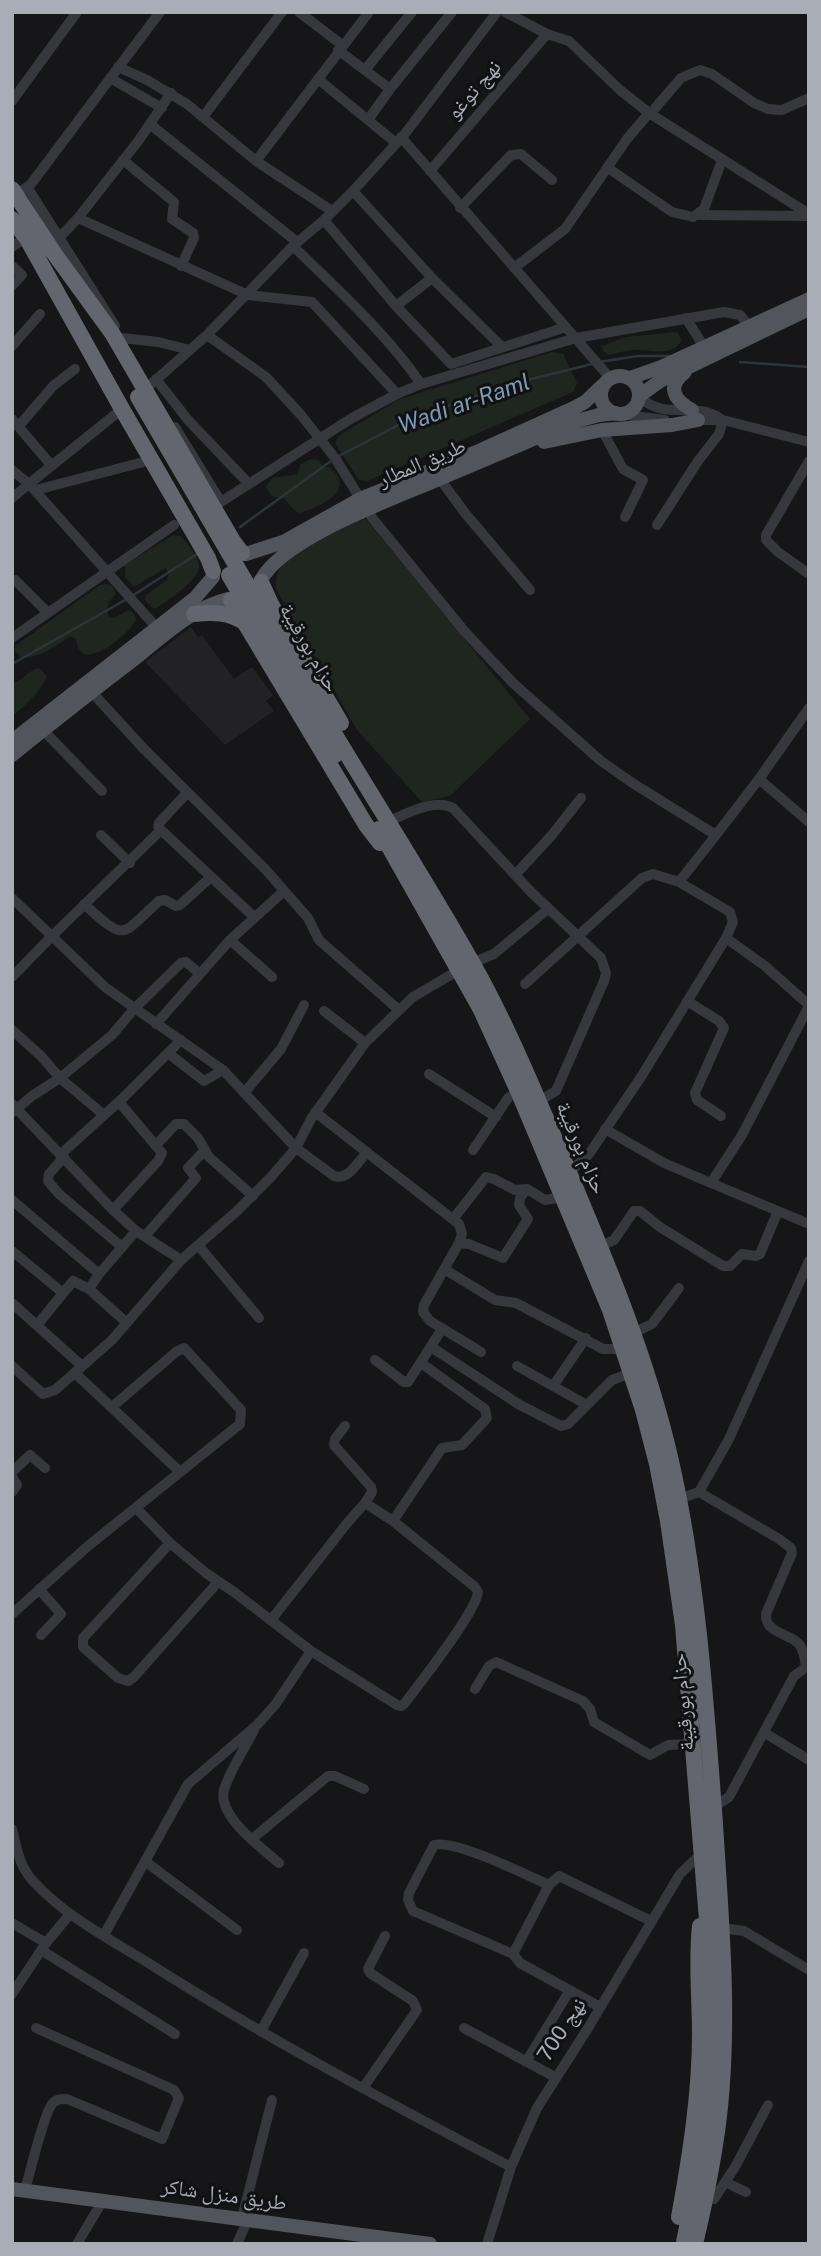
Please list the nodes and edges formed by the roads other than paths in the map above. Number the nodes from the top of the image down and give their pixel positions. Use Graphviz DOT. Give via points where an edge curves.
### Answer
graph roads {
  1 [pos="77,12"];
  2 [pos="160,12"];
  3 [pos="282,12"];
  4 [pos="299,12"];
  5 [pos="369,12"];
  6 [pos="412,12"];
  7 [pos="452,12"];
  8 [pos="497,12"];
  9 [pos="505,12"];
  10 [pos="547,34"];
  11 [pos="340,48"];
  12 [pos="118,66"];
  13 [pos="365,71"];
  14 [pos="110,78"];
  15 [pos="318,79"];
  16 [pos="390,89"];
  17 [pos="171,93"];
  18 [pos="809,98"];
  19 [pos="12,101"];
  20 [pos="162,108"];
  21 [pos="649,113"];
  22 [pos="203,117"];
  23 [pos="368,120"];
  24 [pos="151,125"];
  25 [pos="399,140"];
  26 [pos="123,160"];
  27 [pos="722,160"];
  28 [pos="256,161"];
  29 [pos="608,168"];
  30 [pos="430,171"];
  31 [pos="552,180"];
  32 [pos="18,190"];
  33 [pos="352,191"];
  34 [pos="460,208"];
  35 [pos="332,211"];
  36 [pos="699,215"];
  37 [pos="809,215"];
  38 [pos="78,218"];
  39 [pos="12,219"];
  40 [pos="324,220"];
  41 [pos="26,237"];
  42 [pos="54,241"];
  43 [pos="295,244"];
  44 [pos="12,247"];
  45 [pos="181,265"];
  46 [pos="12,266"];
  47 [pos="514,268"];
  48 [pos="432,278"];
  49 [pos="12,286"];
  50 [pos="248,295"];
  51 [pos="809,299"];
  52 [pos="396,306"];
  53 [pos="809,309"];
  54 [pos="40,314"];
  55 [pos="686,318"];
  56 [pos="749,326"];
  57 [pos="566,327"];
  58 [pos="206,335"];
  59 [pos="122,338"];
  60 [pos="576,338"];
  61 [pos="12,346"];
  62 [pos="502,347"];
  63 [pos="704,347"];
  64 [pos="190,350"];
  65 [pos="692,366"];
  66 [pos="75,369"];
  67 [pos="452,369"];
  68 [pos="630,378"];
  69 [pos="607,382"];
  70 [pos="421,384"];
  71 [pos="397,394"];
  72 [pos="139,395"];
  73 [pos="639,396"];
  74 [pos="617,414"];
  75 [pos="695,415"];
  76 [pos="723,420"];
  77 [pos="16,423"];
  78 [pos="602,430"];
  79 [pos="320,438"];
  80 [pos="809,442"];
  81 [pos="151,460"];
  82 [pos="482,461"];
  83 [pos="809,461"];
  84 [pos="51,465"];
  85 [pos="12,470"];
  86 [pos="440,479"];
  87 [pos="249,484"];
  88 [pos="33,487"];
  89 [pos="12,498"];
  90 [pos="364,504"];
  91 [pos="217,505"];
  92 [pos="625,517"];
  93 [pos="174,525"];
  94 [pos="657,525"];
  95 [pos="244,553"];
  96 [pos="107,570"];
  97 [pos="213,574"];
  98 [pos="809,574"];
  99 [pos="15,580"];
  100 [pos="261,581"];
  101 [pos="530,590"];
  102 [pos="230,600"];
  103 [pos="47,612"];
  104 [pos="194,614"];
  105 [pos="247,625"];
  106 [pos="157,628"];
  107 [pos="12,638"];
  108 [pos="134,652"];
  109 [pos="88,688"];
  110 [pos="809,708"];
  111 [pos="43,730"];
  112 [pos="12,741"];
  113 [pos="12,755"];
  114 [pos="759,779"];
  115 [pos="102,791"];
  116 [pos="187,793"];
  117 [pos="581,798"];
  118 [pos="396,818"];
  119 [pos="809,822"];
  120 [pos="161,831"];
  121 [pos="101,835"];
  122 [pos="716,835"];
  123 [pos="130,863"];
  124 [pos="515,875"];
  125 [pos="413,876"];
  126 [pos="212,877"];
  127 [pos="679,882"];
  128 [pos="284,891"];
  129 [pos="12,898"];
  130 [pos="84,904"];
  131 [pos="548,909"];
  132 [pos="254,917"];
  133 [pos="578,934"];
  134 [pos="51,937"];
  135 [pos="726,938"];
  136 [pos="230,940"];
  137 [pos="466,966"];
  138 [pos="13,974"];
  139 [pos="200,974"];
  140 [pos="272,977"];
  141 [pos="525,984"];
  142 [pos="687,1001"];
  143 [pos="304,1005"];
  144 [pos="809,1005"];
  145 [pos="134,1009"];
  146 [pos="399,1010"];
  147 [pos="324,1012"];
  148 [pos="156,1024"];
  149 [pos="12,1030"];
  150 [pos="181,1040"];
  151 [pos="365,1043"];
  152 [pos="168,1053"];
  153 [pos="223,1070"];
  154 [pos="429,1074"];
  155 [pos="60,1077"];
  156 [pos="518,1091"];
  157 [pos="244,1093"];
  158 [pos="539,1101"];
  159 [pos="119,1102"];
  160 [pos="14,1109"];
  161 [pos="315,1112"];
  162 [pos="104,1115"];
  163 [pos="722,1116"];
  164 [pos="496,1117"];
  165 [pos="605,1129"];
  166 [pos="156,1144"];
  167 [pos="296,1148"];
  168 [pos="473,1150"];
  169 [pos="204,1151"];
  170 [pos="367,1152"];
  171 [pos="63,1156"];
  172 [pos="569,1172"];
  173 [pos="711,1182"];
  174 [pos="527,1189"];
  175 [pos="253,1196"];
  176 [pos="563,1197"];
  177 [pos="12,1200"];
  178 [pos="113,1210"];
  179 [pos="809,1210"];
  180 [pos="778,1211"];
  181 [pos="454,1218"];
  182 [pos="806,1223"];
  183 [pos="140,1233"];
  184 [pos="459,1243"];
  185 [pos="198,1245"];
  186 [pos="122,1247"];
  187 [pos="599,1247"];
  188 [pos="12,1251"];
  189 [pos="181,1260"];
  190 [pos="809,1261"];
  191 [pos="444,1269"];
  192 [pos="99,1274"];
  193 [pos="679,1287"];
  194 [pos="89,1289"];
  195 [pos="63,1293"];
  196 [pos="12,1303"];
  197 [pos="259,1318"];
  198 [pos="38,1324"];
  199 [pos="127,1324"];
  200 [pos="442,1329"];
  201 [pos="633,1333"];
  202 [pos="586,1338"];
  203 [pos="431,1347"];
  204 [pos="624,1349"];
  205 [pos="481,1352"];
  206 [pos="375,1360"];
  207 [pos="421,1363"];
  208 [pos="517,1366"];
  209 [pos="12,1367"];
  210 [pos="79,1369"];
  211 [pos="631,1373"];
  212 [pos="553,1386"];
  213 [pos="587,1405"];
  214 [pos="112,1407"];
  215 [pos="345,1426"];
  216 [pos="45,1468"];
  217 [pos="179,1471"];
  218 [pos="12,1474"];
  219 [pos="12,1492"];
  220 [pos="699,1492"];
  221 [pos="679,1499"];
  222 [pos="365,1503"];
  223 [pos="136,1508"];
  224 [pos="393,1521"];
  225 [pos="170,1543"];
  226 [pos="218,1581"];
  227 [pos="39,1589"];
  228 [pos="12,1614"];
  229 [pos="271,1620"];
  230 [pos="41,1635"];
  231 [pos="311,1651"];
  232 [pos="807,1666"];
  233 [pos="475,1689"];
  234 [pos="257,1725"];
  235 [pos="765,1733"];
  236 [pos="692,1744"];
  237 [pos="809,1760"];
  238 [pos="364,1789"];
  239 [pos="713,1804"];
  240 [pos="12,1829"];
  241 [pos="253,1839"];
  242 [pos="701,1854"];
  243 [pos="146,1862"];
  244 [pos="278,1863"];
  245 [pos="549,1885"];
  246 [pos="713,1894"];
  247 [pos="70,1914"];
  248 [pos="651,1921"];
  249 [pos="12,1923"];
  250 [pos="729,1929"];
  251 [pos="237,1930"];
  252 [pos="104,1935"];
  253 [pos="384,1936"];
  254 [pos="43,1947"];
  255 [pos="303,1953"];
  256 [pos="513,1954"];
  257 [pos="809,1970"];
  258 [pos="570,1990"];
  259 [pos="12,1994"];
  260 [pos="600,2007"];
  261 [pos="36,2028"];
  262 [pos="464,2028"];
  263 [pos="261,2031"];
  264 [pos="175,2034"];
  265 [pos="526,2062"];
  266 [pos="555,2077"];
  267 [pos="363,2088"];
  268 [pos="272,2100"];
  269 [pos="768,2105"];
  270 [pos="511,2167"];
  271 [pos="725,2182"];
  272 [pos="19,2190"];
  273 [pos="746,2192"];
  274 [pos="714,2199"];
  275 [pos="103,2200"];
  276 [pos="245,2219"];
  277 [pos="389,2241"];
  278 [pos="689,2243"];
  279 [pos="77,2244"];
  280 [pos="237,2244"];
  281 [pos="430,2244"];
  282 [pos="487,2244"];
  1 -- 19 [label="street"];
  2 -- 12 [label="street"];
  3 -- 22 [label="street"];
  4 -- 11 [label="street"];
  5 -- 11 [label="street"];
  6 -- 13 [label="street"];
  7 -- 16 [label="street"];
  8 -- 25 [label="street"];
  9 -- 10 [label="street"];
  10 -- 21 [label="street" via="575,45"];
  10 -- 30 [label="street, نهج توغو"];
  11 -- 13 [label="street"];
  11 -- 15 [label="street"];
  12 -- 14 [label="street"];
  12 -- 17 [label="street"];
  13 -- 16 [label="street"];
  14 -- 20 [label="street"];
  14 -- 32 [label="street"];
  15 -- 23 [label="street"];
  15 -- 28 [label="street"];
  16 -- 23 [label="street"];
  17 -- 20 [label="street"];
  17 -- 22 [label="street"];
  18 -- 21 [label="street" via="782,110 768,109 700,70 681,78"];
  20 -- 24 [label="street"];
  21 -- 27 [label="street"];
  21 -- 29 [label="street"];
  22 -- 28 [label="street"];
  23 -- 25 [label="street"];
  24 -- 26 [label="street"];
  24 -- 43 [label="street"];
  25 -- 30 [label="street"];
  25 -- 33 [label="street"];
  26 -- 38 [label="street"];
  26 -- 45 [label="street" via="174,202 172,219 193,233"];
  27 -- 36 [label="street"];
  27 -- 37 [label="street"];
  28 -- 35 [label="street"];
  29 -- 36 [label="street" via="672,212"];
  29 -- 47 [label="street" via="565,229"];
  30 -- 34 [label="street"];
  31 -- 34 [label="street" via="521,154 511,155"];
  32 -- 42 [label="highway, حزام بورقيبة"];
  33 -- 35 [label="street"];
  33 -- 48 [label="street"];
  34 -- 47 [label="street"];
  35 -- 40 [label="street"];
  36 -- 37 [label="street"];
  38 -- 42 [label="street"];
  38 -- 45 [label="street"];
  39 -- 41 [label="highway, حزام بورقيبة"];
  40 -- 43 [label="street"];
  40 -- 52 [label="street"];
  41 -- 44 [label="street"];
  41 -- 72 [label="highway, حزام بورقيبة"];
  42 -- 59 [label="street"];
  42 -- 72 [label="highway, حزام بورقيبة"];
  42 -- 91 [label="highway"];
  43 -- 50 [label="street"];
  43 -- 70 [label="street"];
  45 -- 50 [label="street"];
  46 -- 49 [label="street" via="22,275"];
  47 -- 57 [label="street"];
  48 -- 52 [label="street"];
  48 -- 62 [label="street"];
  50 -- 58 [label="street"];
  50 -- 71 [label="street" via="312,302"];
  51 -- 56 [label="main road"];
  52 -- 67 [label="street"];
  53 -- 65 [label="main road"];
  54 -- 61 [label="street"];
  55 -- 56 [label="street" via="734,313"];
  55 -- 60 [label="street"];
  55 -- 63 [label="street"];
  56 -- 63 [label="main road"];
  57 -- 60 [label="street"];
  57 -- 62 [label="street"];
  58 -- 64 [label="street"];
  58 -- 79 [label="street" via="266,377"];
  59 -- 64 [label="street"];
  59 -- 72 [label="street"];
  60 -- 67 [label="street"];
  60 -- 69 [label="street"];
  62 -- 67 [label="street"];
  63 -- 68 [label="main road"];
  64 -- 72 [label="street"];
  65 -- 73 [label="main road"];
  65 -- 75 [label="main road" via="676,379 673,389"];
  66 -- 77 [label="street"];
  67 -- 70 [label="street"];
  68 -- 69 [label="main road" via="620,375"];
  68 -- 73 [label="main road"];
  69 -- 74 [label="main road" via="601,391 602,402"];
  69 -- 90 [label="main road, طريق المطار" via="574,408"];
  70 -- 71 [label="street"];
  71 -- 79 [label="street"];
  72 -- 81 [label="highway"];
  72 -- 84 [label="street"];
  72 -- 87 [label="street" via="188,420"];
  72 -- 91 [label="street"];
  72 -- 125 [label="highway, حزام بورقيبة, bridge" via="317,716"];
  73 -- 74 [label="main road" via="632,409"];
  73 -- 75 [label="street" via="657,409"];
  74 -- 75 [label="street" via="654,419"];
  74 -- 82 [label="main road, طريق المطار" via="570,424"];
  75 -- 76 [label="street" via="708,412"];
  75 -- 78 [label="main road" via="672,425"];
  76 -- 80 [label="street"];
  76 -- 94 [label="street" via="719,433"];
  77 -- 84 [label="street"];
  78 -- 82 [label="main road"];
  78 -- 92 [label="street" via="623,469 643,480"];
  79 -- 87 [label="street"];
  79 -- 90 [label="street"];
  81 -- 88 [label="street"];
  81 -- 97 [label="highway"];
  82 -- 86 [label="main road, طريق المطار"];
  83 -- 98 [label="street" via="766,535 768,545"];
  84 -- 88 [label="street"];
  85 -- 88 [label="street"];
  86 -- 90 [label="main road, طريق المطار"];
  86 -- 101 [label="street"];
  87 -- 91 [label="street"];
  88 -- 89 [label="street"];
  88 -- 96 [label="street"];
  90 -- 95 [label="main road, طريق المطار" via="283,542"];
  90 -- 100 [label="main road, طريق المطار" via="288,552"];
  90 -- 122 [label="street" via="465,632 513,683 601,761"];
  91 -- 95 [label="highway"];
  93 -- 96 [label="street"];
  95 -- 97 [label="main road" via="225,555"];
  95 -- 100 [label="main road" via="255,559"];
  96 -- 103 [label="street"];
  96 -- 106 [label="street"];
  97 -- 102 [label="main road" via="216,589"];
  97 -- 106 [label="main road" via="195,598"];
  99 -- 103 [label="street"];
  100 -- 102 [label="main road" via="252,596"];
  100 -- 118 [label="highway"];
  102 -- 104 [label="main road"];
  102 -- 105 [label="highway"];
  103 -- 107 [label="street"];
  104 -- 105 [label="highway" via="223,613"];
  104 -- 108 [label="main road"];
  105 -- 125 [label="highway" via="366,825"];
  106 -- 108 [label="main road"];
  108 -- 109 [label="main road"];
  109 -- 111 [label="main road"];
  109 -- 112 [label="main road"];
  109 -- 116 [label="street"];
  110 -- 114 [label="street"];
  111 -- 113 [label="main road"];
  111 -- 115 [label="street"];
  114 -- 119 [label="street"];
  114 -- 122 [label="street"];
  116 -- 120 [label="street" via="159,823"];
  116 -- 128 [label="street"];
  117 -- 124 [label="street"];
  118 -- 124 [label="street" via="447,805"];
  118 -- 125 [label="highway"];
  120 -- 123 [label="street"];
  120 -- 126 [label="street"];
  121 -- 123 [label="street"];
  122 -- 127 [label="street"];
  123 -- 130 [label="street"];
  124 -- 131 [label="street"];
  125 -- 137 [label="highway, حزام بورقيبة"];
  126 -- 130 [label="street" via="180,905 162,899 124,932 109,927"];
  126 -- 132 [label="street"];
  127 -- 133 [label="street" via="658,874 646,876"];
  127 -- 135 [label="street" via="730,912 733,922"];
  128 -- 132 [label="street"];
  128 -- 146 [label="street" via="308,918 319,940"];
  129 -- 134 [label="street"];
  130 -- 134 [label="street"];
  131 -- 133 [label="street"];
  131 -- 137 [label="street" via="494,954"];
  132 -- 136 [label="street"];
  133 -- 141 [label="street"];
  133 -- 158 [label="street" via="606,973 556,1091"];
  134 -- 138 [label="street"];
  134 -- 145 [label="street"];
  135 -- 142 [label="street"];
  135 -- 144 [label="street"];
  136 -- 139 [label="street"];
  136 -- 140 [label="street"];
  137 -- 146 [label="street" via="423,990"];
  137 -- 156 [label="highway, حزام بورقيبة"];
  137 -- 158 [label="highway, حزام بورقيبة" via="494,1003"];
  139 -- 145 [label="street" via="181,963"];
  139 -- 148 [label="street"];
  142 -- 163 [label="street" via="724,1028 695,1093 697,1100"];
  142 -- 165 [label="street"];
  143 -- 157 [label="street" via="281,1049"];
  144 -- 173 [label="street" via="742,1135"];
  145 -- 148 [label="street"];
  145 -- 155 [label="street" via="112,1035"];
  146 -- 151 [label="street"];
  147 -- 151 [label="street"];
  148 -- 150 [label="street"];
  149 -- 155 [label="street"];
  150 -- 152 [label="street"];
  150 -- 153 [label="street"];
  151 -- 161 [label="street"];
  152 -- 153 [label="street" via="204,1081"];
  152 -- 159 [label="street"];
  153 -- 157 [label="street"];
  154 -- 164 [label="street"];
  155 -- 160 [label="street"];
  155 -- 162 [label="street"];
  156 -- 164 [label="street"];
  156 -- 176 [label="highway, حزام بورقيبة"];
  157 -- 167 [label="street"];
  158 -- 172 [label="highway, حزام بورقيبة"];
  159 -- 162 [label="street"];
  159 -- 166 [label="street"];
  160 -- 171 [label="street"];
  161 -- 167 [label="street"];
  161 -- 170 [label="street"];
  162 -- 171 [label="street"];
  164 -- 168 [label="street"];
  165 -- 172 [label="street" via="589,1154"];
  165 -- 173 [label="street" via="664,1163"];
  166 -- 169 [label="street" via="180,1123"];
  166 -- 178 [label="street" via="162,1155"];
  167 -- 170 [label="street" via="339,1178"];
  167 -- 175 [label="street"];
  169 -- 175 [label="street"];
  169 -- 183 [label="street" via="188,1168 196,1178"];
  170 -- 181 [label="street"];
  171 -- 178 [label="street"];
  171 -- 186 [label="street" via="48,1174 48,1181"];
  172 -- 187 [label="highway, حزام بورقيبة"];
  173 -- 180 [label="street"];
  174 -- 176 [label="street" via="545,1199"];
  174 -- 181 [label="street" via="515,1190 486,1177"];
  174 -- 184 [label="street" via="519,1205 528,1219 503,1258"];
  175 -- 185 [label="street"];
  176 -- 204 [label="highway, حزام بورقيبة"];
  177 -- 192 [label="street"];
  178 -- 183 [label="street"];
  179 -- 182 [label="street"];
  180 -- 182 [label="street"];
  180 -- 187 [label="street" via="760,1254 742,1254 730,1266 634,1211 614,1240"];
  181 -- 184 [label="street" via="461,1229"];
  183 -- 186 [label="street"];
  183 -- 189 [label="street"];
  184 -- 191 [label="street"];
  185 -- 189 [label="street"];
  185 -- 197 [label="street"];
  186 -- 192 [label="street"];
  187 -- 201 [label="highway, حزام بورقيبة"];
  188 -- 195 [label="street"];
  189 -- 199 [label="street"];
  190 -- 220 [label="street" via="734,1429"];
  191 -- 200 [label="street" via="423,1308 425,1317"];
  191 -- 202 [label="street" via="495,1300 516,1303"];
  192 -- 194 [label="street"];
  193 -- 201 [label="street" via="652,1324"];
  194 -- 195 [label="street" via="73,1281"];
  194 -- 199 [label="street"];
  195 -- 198 [label="street"];
  196 -- 198 [label="street"];
  198 -- 210 [label="street"];
  199 -- 210 [label="street"];
  200 -- 203 [label="street"];
  200 -- 205 [label="street"];
  201 -- 221 [label="highway, حزام بورقيبة" via="657,1406"];
  202 -- 204 [label="street" via="603,1349"];
  202 -- 212 [label="street"];
  203 -- 207 [label="street"];
  203 -- 213 [label="street" via="554,1424 568,1424"];
  204 -- 211 [label="highway, حزام بورقيبة"];
  206 -- 207 [label="street" via="406,1382"];
  207 -- 224 [label="street" via="485,1409 487,1418 462,1446 442,1448"];
  208 -- 212 [label="street"];
  209 -- 210 [label="street" via="43,1394"];
  210 -- 214 [label="street"];
  211 -- 213 [label="street" via="611,1380"];
  211 -- 236 [label="highway, حزام بورقيبة" via="668,1521 683,1625"];
  212 -- 213 [label="street"];
  214 -- 217 [label="street"];
  214 -- 217 [label="street" via="176,1352 188,1350 241,1410 242,1419"];
  215 -- 222 [label="street" via="334,1445 371,1487"];
  216 -- 218 [label="street" via="30,1455"];
  217 -- 223 [label="street"];
  218 -- 219 [label="street" via="17,1485"];
  220 -- 221 [label="street"];
  220 -- 232 [label="street" via="792,1548 766,1620 771,1629 798,1643"];
  221 -- 239 [label="highway, حزام بورقيبة" via="698,1625"];
  222 -- 224 [label="street"];
  222 -- 229 [label="street"];
  223 -- 225 [label="street"];
  223 -- 227 [label="street"];
  224 -- 231 [label="street" via="475,1587 474,1604 401,1706"];
  225 -- 226 [label="street"];
  225 -- 226 [label="street" via="83,1639 83,1647 118,1678 128,1681 134,1677"];
  226 -- 229 [label="street"];
  227 -- 228 [label="street"];
  227 -- 230 [label="street" via="61,1614"];
  229 -- 231 [label="street"];
  231 -- 234 [label="street"];
  232 -- 235 [label="street" via="794,1676"];
  233 -- 236 [label="street" via="489,1665 496,1662 583,1701 594,1721 650,1755 668,1745"];
  234 -- 241 [label="street" via="223,1796 231,1816"];
  234 -- 243 [label="street" via="188,1784"];
  235 -- 237 [label="street"];
  235 -- 239 [label="street" via="729,1797"];
  236 -- 242 [label="highway, حزام بورقيبة"];
  238 -- 241 [label="street" via="328,1776"];
  239 -- 246 [label="highway, حزام بورقيبة"];
  240 -- 247 [label="street" via="20,1863"];
  241 -- 244 [label="street"];
  242 -- 246 [label="highway, حزام بورقيبة"];
  242 -- 248 [label="street, نهج 700" via="680,1874"];
  243 -- 251 [label="street"];
  243 -- 252 [label="street"];
  245 -- 248 [label="street" via="559,1876"];
  245 -- 256 [label="street"];
  245 -- 256 [label="street" via="444,1843 434,1844 409,1893 413,1910"];
  246 -- 250 [label="highway"];
  246 -- 278 [label="highway" via="699,1940 701,2036"];
  246 -- 278 [label="highway, حزام بورقيبة" via="723,2020 719,2114 706,2199"];
  247 -- 252 [label="street"];
  247 -- 254 [label="street"];
  248 -- 260 [label="street, نهج 700"];
  249 -- 254 [label="street"];
  250 -- 257 [label="street" via="744,1931"];
  250 -- 274 [label="highway" via="731,2061"];
  252 -- 263 [label="street"];
  253 -- 267 [label="street" via="368,1969 413,2001 417,2010"];
  254 -- 259 [label="street"];
  254 -- 264 [label="street"];
  255 -- 263 [label="street"];
  256 -- 258 [label="street" via="520,1963"];
  258 -- 260 [label="street"];
  258 -- 265 [label="street"];
  260 -- 266 [label="street, نهج 700"];
  261 -- 272 [label="street" via="174,2090 179,2098 162,2139 67,2099 54,2102"];
  262 -- 265 [label="street"];
  263 -- 267 [label="street"];
  265 -- 266 [label="street"];
  266 -- 270 [label="street, نهج 700"];
  267 -- 270 [label="street"];
  268 -- 276 [label="street"];
  269 -- 271 [label="street"];
  270 -- 282 [label="street, نهج 700"];
  271 -- 273 [label="street"];
  271 -- 274 [label="street"];
  272 -- 275 [label="main road, طريق منزل شاكر"];
  274 -- 278 [label="highway"];
  275 -- 276 [label="main road, طريق منزل شاكر"];
  275 -- 279 [label="street"];
  276 -- 277 [label="main road, طريق منزل شاكر"];
  276 -- 280 [label="street"];
  277 -- 281 [label="main road, طريق منزل شاكر"];
}
